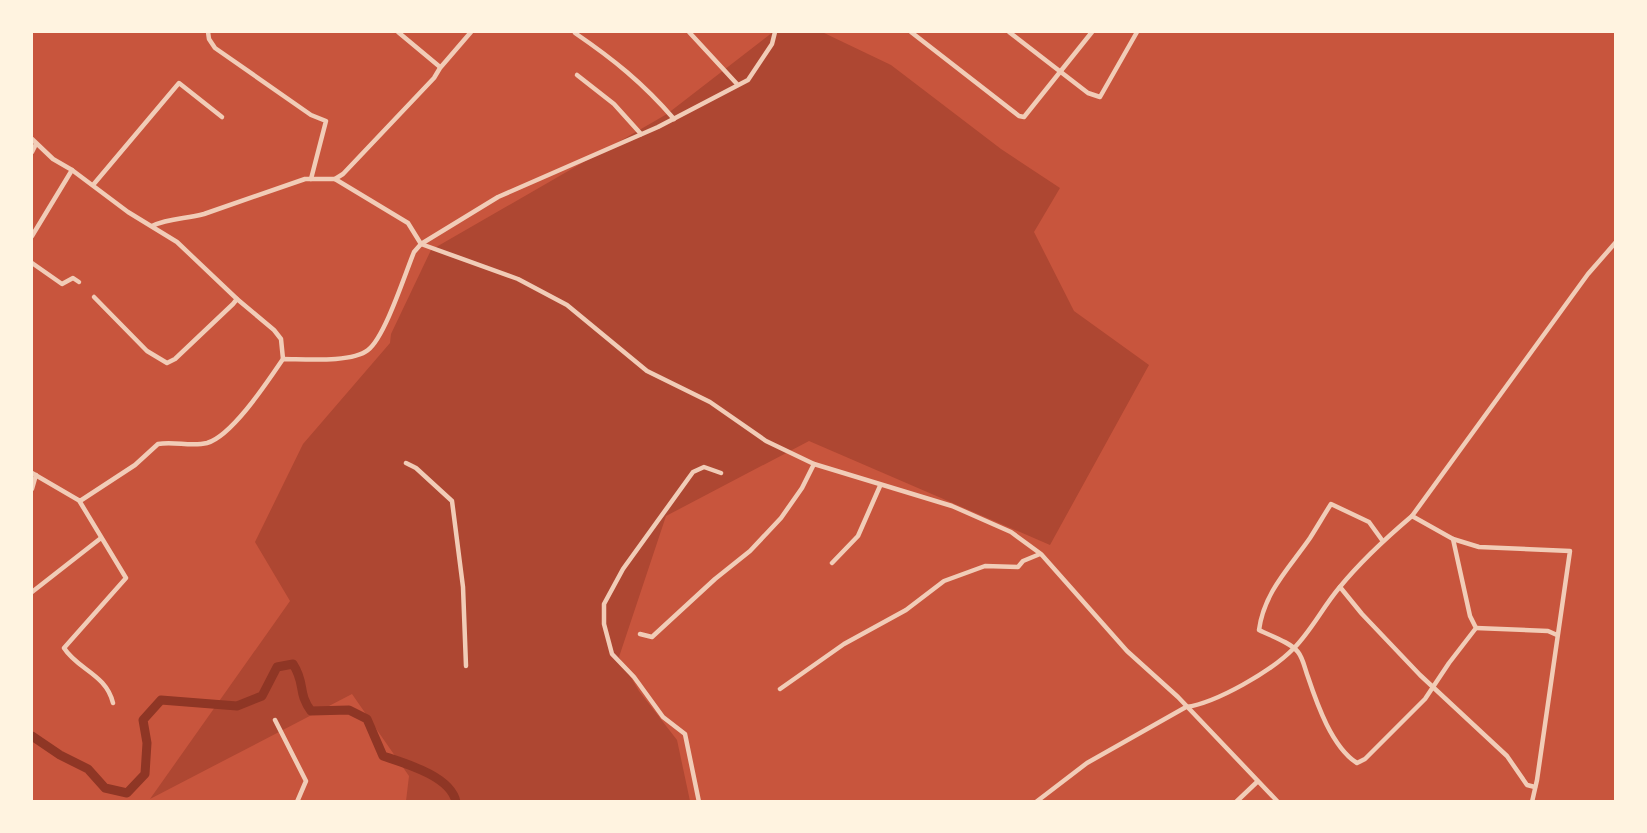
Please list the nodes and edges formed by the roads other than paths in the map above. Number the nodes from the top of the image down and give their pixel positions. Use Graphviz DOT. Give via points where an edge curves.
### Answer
graph roads {
  1 [pos="208,32"];
  2 [pos="398,32"];
  3 [pos="471,32"];
  4 [pos="575,32"];
  5 [pos="689,32"];
  6 [pos="775,32"];
  7 [pos="911,32"];
  8 [pos="1009,32"];
  9 [pos="1092,32"];
  10 [pos="1138,32"];
  11 [pos="918,33"];
  12 [pos="440,68"];
  13 [pos="1060,71"];
  14 [pos="577,75"];
  15 [pos="737,84"];
  16 [pos="222,117"];
  17 [pos="674,119"];
  18 [pos="641,134"];
  19 [pos="32,139"];
  20 [pos="36,144"];
  21 [pos="32,152"];
  22 [pos="72,170"];
  23 [pos="311,179"];
  24 [pos="335,179"];
  25 [pos="93,185"];
  26 [pos="152,226"];
  27 [pos="32,236"];
  28 [pos="1615,242"];
  29 [pos="421,244"];
  30 [pos="32,263"];
  31 [pos="79,282"];
  32 [pos="94,297"];
  33 [pos="237,299"];
  34 [pos="283,359"];
  35 [pos="406,463"];
  36 [pos="814,464"];
  37 [pos="722,473"];
  38 [pos="34,474"];
  39 [pos="880,486"];
  40 [pos="32,489"];
  41 [pos="80,501"];
  42 [pos="1412,516"];
  43 [pos="102,538"];
  44 [pos="1453,538"];
  45 [pos="1382,540"];
  46 [pos="1041,554"];
  47 [pos="832,564"];
  48 [pos="1340,587"];
  49 [pos="32,593"];
  50 [pos="1476,628"];
  51 [pos="640,634"];
  52 [pos="1556,638"];
  53 [pos="1294,648"];
  54 [pos="466,666"];
  55 [pos="1433,686"];
  56 [pos="780,688"];
  57 [pos="113,702"];
  58 [pos="1186,706"];
  59 [pos="275,720"];
  60 [pos="1257,782"];
  61 [pos="1535,787"];
  62 [pos="297,802"];
  63 [pos="699,802"];
  64 [pos="1036,802"];
  65 [pos="1236,802"];
  66 [pos="1278,802"];
  67 [pos="1532,802"];
  1 -- 23 [label="street" via="215,48 326,121"];
  2 -- 12 [label="street"];
  3 -- 12 [label="street"];
  4 -- 17 [label="street" via="622,66"];
  5 -- 15 [label="street"];
  6 -- 15 [label="street" via="754,73"];
  7 -- 11 [label="street"];
  8 -- 13 [label="street"];
  9 -- 13 [label="street"];
  10 -- 13 [label="street" via="1100,97"];
  11 -- 13 [label="street" via="1019,116 1026,116"];
  12 -- 24 [label="street"];
  14 -- 18 [label="street" via="614,104"];
  15 -- 17 [label="street"];
  16 -- 25 [label="street" via="179,83"];
  17 -- 18 [label="street"];
  18 -- 29 [label="street" via="498,197"];
  19 -- 20 [label="street"];
  20 -- 21 [label="street"];
  20 -- 22 [label="street"];
  22 -- 25 [label="street"];
  22 -- 27 [label="street"];
  23 -- 24 [label="street"];
  23 -- 26 [label="street"];
  24 -- 29 [label="street" via="408,223"];
  25 -- 26 [label="street"];
  26 -- 33 [label="street" via="177,242"];
  28 -- 42 [label="street"];
  29 -- 34 [label="street" via="379,337 368,351 352,357"];
  29 -- 36 [label="street" via="517,279 567,304 647,372 692,392 766,442"];
  30 -- 31 [label="street" via="61,284 73,278"];
  32 -- 33 [label="street" via="147,351 167,363"];
  33 -- 34 [label="street" via="281,339"];
  34 -- 41 [label="street" via="222,436 205,444 158,444"];
  35 -- 54 [label="street" via="452,501 463,587"];
  36 -- 39 [label="street"];
  36 -- 51 [label="street" via="781,518 750,551 652,637"];
  37 -- 63 [label="street" via="704,467 693,472 623,569 604,604 612,654 663,717 685,734"];
  38 -- 40 [label="street"];
  38 -- 41 [label="street"];
  39 -- 46 [label="street" via="953,506 1011,532"];
  39 -- 47 [label="street" via="858,536"];
  41 -- 43 [label="street"];
  42 -- 44 [label="street"];
  42 -- 45 [label="street"];
  43 -- 49 [label="street"];
  43 -- 57 [label="street" via="126,578 64,648 106,685"];
  44 -- 50 [label="street" via="1469,616"];
  44 -- 52 [label="street" via="1479,547 1570,551"];
  45 -- 48 [label="street"];
  45 -- 53 [label="street" via="1369,522 1331,504 1276,583 1261,617 1259,630"];
  46 -- 56 [label="street" via="1017,567 985,566 944,581"];
  46 -- 58 [label="street" via="1127,651"];
  48 -- 53 [label="street"];
  48 -- 55 [label="street"];
  50 -- 52 [label="street" via="1548,631 1557,634"];
  50 -- 55 [label="street"];
  52 -- 61 [label="street"];
  53 -- 55 [label="street" via="1301,654 1334,737 1357,763 1392,735"];
  53 -- 58 [label="street" via="1247,683 1200,705"];
  55 -- 61 [label="street" via="1507,756 1527,785"];
  58 -- 60 [label="street"];
  58 -- 64 [label="street" via="1087,763"];
  59 -- 62 [label="street" via="306,781"];
  60 -- 65 [label="street"];
  60 -- 66 [label="street"];
  61 -- 67 [label="street"];
}
